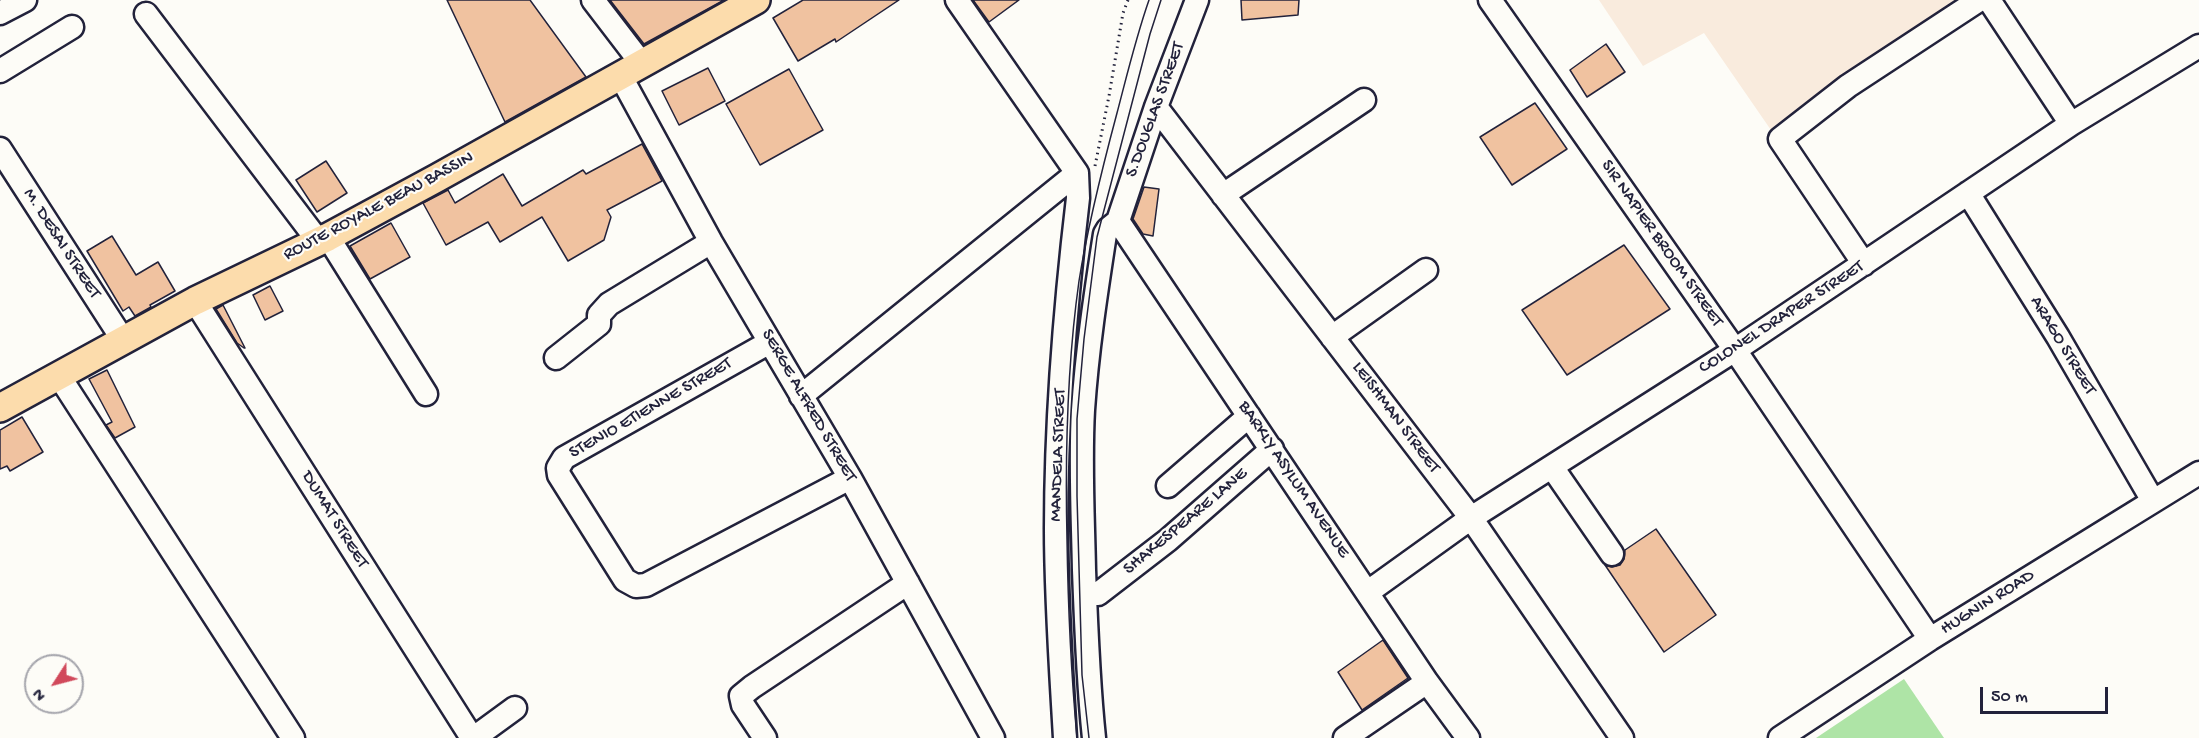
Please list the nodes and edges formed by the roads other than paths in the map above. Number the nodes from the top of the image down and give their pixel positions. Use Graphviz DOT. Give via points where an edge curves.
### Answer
graph roads {
  1 [pos="25,0"];
  2 [pos="594,0"];
  3 [pos="756,0"];
  4 [pos="957,0"];
  5 [pos="1197,0"];
  6 [pos="1490,0"];
  7 [pos="1979,0"];
  8 [pos="1989,0"];
  9 [pos="0,13"];
  10 [pos="146,14"];
  11 [pos="72,27"];
  12 [pos="2199,46"];
  13 [pos="631,69"];
  14 [pos="0,71"];
  15 [pos="1364,100"];
  16 [pos="1155,107"];
  17 [pos="2071,124"];
  18 [pos="0,149"];
  19 [pos="1085,173"];
  20 [pos="1968,193"];
  21 [pos="1223,195"];
  22 [pos="1119,221"];
  23 [pos="323,239"];
  24 [pos="711,242"];
  25 [pos="1864,264"];
  26 [pos="1426,270"];
  27 [pos="195,301"];
  28 [pos="1332,337"];
  29 [pos="123,340"];
  30 [pos="770,342"];
  31 [pos="1735,350"];
  32 [pos="556,358"];
  33 [pos="59,376"];
  34 [pos="426,394"];
  35 [pos="801,396"];
  36 [pos="0,408"];
  37 [pos="1249,416"];
  38 [pos="1272,449"];
  39 [pos="1551,466"];
  40 [pos="2199,473"];
  41 [pos="850,478"];
  42 [pos="1168,486"];
  43 [pos="2153,501"];
  44 [pos="1471,518"];
  45 [pos="1612,554"];
  46 [pos="908,584"];
  47 [pos="1368,592"];
  48 [pos="1098,594"];
  49 [pos="1930,639"];
  50 [pos="1427,682"];
  51 [pos="515,708"];
  52 [pos="293,738"];
  53 [pos="473,738"];
  54 [pos="765,738"];
  55 [pos="993,738"];
  56 [pos="1065,738"];
  57 [pos="1094,738"];
  58 [pos="1345,738"];
  59 [pos="1468,738"];
  60 [pos="1622,738"];
  61 [pos="1780,738"];
  1 -- 9 [label="street"];
  2 -- 13 [label="street, SERGE ALFRED STREET"];
  3 -- 13 [label="main road, ROUTE ROYALE BEAU BASSIN"];
  4 -- 19 [label="street"];
  5 -- 16 [label="street, S.DOUGLAS STREET"];
  6 -- 31 [label="street, SIR NAPIER BROOM STREET"];
  7 -- 25 [label="street" via="1848,86 1780,139"];
  8 -- 17 [label="street"];
  10 -- 23 [label="street"];
  11 -- 14 [label="street"];
  12 -- 17 [label="street, COLONEL DRAPER STREET"];
  13 -- 23 [label="main road, ROUTE ROYALE BEAU BASSIN"];
  13 -- 24 [label="street, SERGE ALFRED STREET"];
  15 -- 21 [label="street"];
  16 -- 21 [label="street, LEISHMAN STREET"];
  16 -- 22 [label="street, S.DOUGLAS STREET"];
  17 -- 20 [label="street, COLONEL DRAPER STREET"];
  18 -- 29 [label="street, M. DESAI STREET"];
  19 -- 35 [label="street"];
  19 -- 56 [label="street, MANDELA STREET" via="1078,198 1057,452 1057,590"];
  20 -- 25 [label="street, COLONEL DRAPER STREET"];
  20 -- 43 [label="street, ARAGO STREET" via="2058,337"];
  21 -- 28 [label="street, LEISHMAN STREET"];
  22 -- 37 [label="street, BARKLY ASYLUM AVENUE"];
  22 -- 57 [label="street, S.DOUGLAS STREET" via="1105,234 1083,411 1084,573"];
  23 -- 27 [label="main road, ROUTE ROYALE BEAU BASSIN"];
  23 -- 34 [label="street"];
  24 -- 30 [label="street, SERGE ALFRED STREET"];
  24 -- 32 [label="street" via="602,309 595,329"];
  25 -- 31 [label="street, COLONEL DRAPER STREET"];
  26 -- 28 [label="street"];
  27 -- 29 [label="main road, ROUTE ROYALE BEAU BASSIN"];
  27 -- 53 [label="street, DUMAT STREET"];
  28 -- 44 [label="street, LEISHMAN STREET"];
  29 -- 33 [label="main road, ROUTE ROYALE BEAU BASSIN"];
  30 -- 35 [label="street, SERGE ALFRED STREET"];
  30 -- 41 [label="street, STENIO ETIENNE STREET" via="564,458 559,475 625,580 636,586 646,585"];
  31 -- 39 [label="street, COLONEL DRAPER STREET"];
  31 -- 49 [label="street, SIR NAPIER BROOM STREET"];
  33 -- 36 [label="main road, ROUTE ROYALE BEAU BASSIN"];
  33 -- 52 [label="street"];
  35 -- 41 [label="street, SERGE ALFRED STREET"];
  37 -- 38 [label="street, BARKLY ASYLUM AVENUE"];
  37 -- 42 [label="street"];
  38 -- 47 [label="street, BARKLY ASYLUM AVENUE"];
  38 -- 48 [label="street, SHAKESPEARE LANE" via="1168,540"];
  39 -- 44 [label="street, COLONEL DRAPER STREET"];
  39 -- 45 [label="street"];
  40 -- 43 [label="street, HUGNIN ROAD"];
  41 -- 46 [label="street, SERGE ALFRED STREET"];
  43 -- 49 [label="street, HUGNIN ROAD"];
  44 -- 47 [label="street, COLONEL DRAPER STREET"];
  44 -- 60 [label="street, LEISHMAN STREET"];
  46 -- 54 [label="street" via="741,696"];
  46 -- 55 [label="street, SERGE ALFRED STREET"];
  47 -- 50 [label="street, BARKLY ASYLUM AVENUE"];
  49 -- 61 [label="street, HUGNIN ROAD"];
  50 -- 58 [label="street"];
  50 -- 59 [label="street, BARKLY ASYLUM AVENUE"];
  51 -- 53 [label="street"];
}
